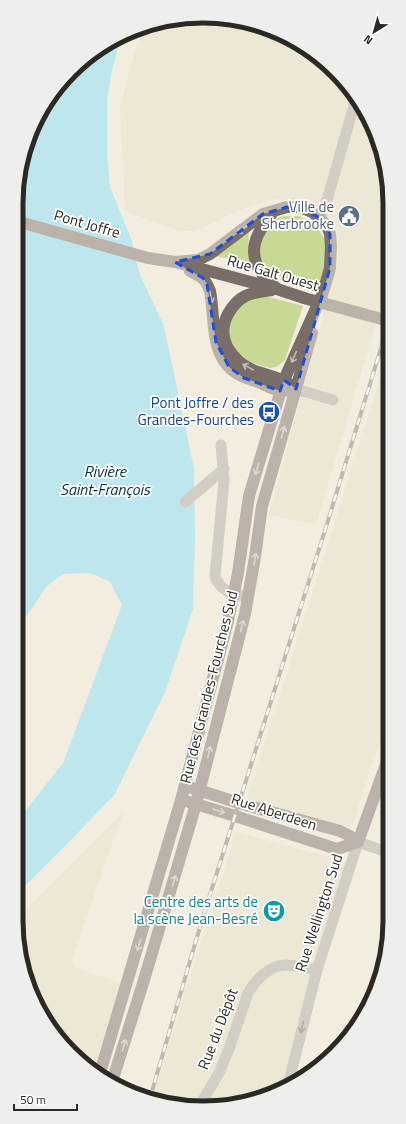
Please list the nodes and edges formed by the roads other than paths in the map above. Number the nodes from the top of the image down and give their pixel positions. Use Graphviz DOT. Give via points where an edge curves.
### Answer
graph roads {
  1 [pos="354,105"];
  2 [pos="275,209"];
  3 [pos="320,218"];
  4 [pos="23,223"];
  5 [pos="148,258"];
  6 [pos="175,262"];
  7 [pos="277,289"];
  8 [pos="322,296"];
  9 [pos="383,319"];
  10 [pos="282,386"];
  11 [pos="296,389"];
  12 [pos="333,400"];
  13 [pos="221,445"];
  14 [pos="224,469"];
  15 [pos="185,502"];
  16 [pos="234,594"];
  17 [pos="248,597"];
  18 [pos="383,772"];
  19 [pos="185,786"];
  20 [pos="200,790"];
  21 [pos="181,800"];
  22 [pos="196,804"];
  23 [pos="358,842"];
  24 [pos="383,851"];
  25 [pos="317,970"];
  26 [pos="101,1070"];
  27 [pos="113,1077"];
  28 [pos="290,1079"];
  29 [pos="202,1101"];
  1 -- 3 [label="street"];
  2 -- 3 [label="main road, Rue des Grandes-Fourches Sud" via="300,207"];
  2 -- 6 [label="main road, one-way" via="263,214 210,254 198,260"];
  2 -- 7 [label="main road" via="258,232 254,249 256,262 262,274"];
  3 -- 8 [label="main road, Rue des Grandes-Fourches Sud" via="330,234 331,246 330,268"];
  4 -- 5 [label="main road, Pont Joffre"];
  5 -- 6 [label="main road, Rue Galt Ouest"];
  6 -- 7 [label="main road, Rue Galt Ouest"];
  6 -- 10 [label="main road, one-way" via="203,278 207,284 212,300 216,342 222,358 229,367 244,378 266,385"];
  7 -- 9 [label="main road, Rue Galt Ouest, bridge"];
  10 -- 7 [label="main road, one-way" via="238,361 228,348 223,333 228,316 241,299 251,293"];
  8 -- 10 [label="main road, Rue des Grandes-Fourches Sud, one-way"];
  8 -- 11 [label="main road, Rue des Grandes-Fourches Sud"];
  10 -- 11 [label="main road"];
  10 -- 16 [label="main road, Rue des Grandes-Fourches Sud, one-way" via="249,496"];
  11 -- 12 [label="street"];
  17 -- 11 [label="main road, Rue des Grandes-Fourches Sud, one-way" via="262,506"];
  13 -- 14 [label="street"];
  14 -- 15 [label="street"];
  14 -- 16 [label="street" via="216,576 221,587"];
  16 -- 17 [label="street"];
  16 -- 19 [label="main road, Rue des Grandes-Fourches Sud"];
  20 -- 17 [label="main road, Rue des Grandes-Fourches Sud, one-way"];
  18 -- 23 [label="main road, Rue Wellington Sud"];
  19 -- 20 [label="main road, Rue Aberdeen"];
  19 -- 21 [label="main road, Rue des Grandes-Fourches Sud"];
  20 -- 22 [label="main road, Rue des Grandes-Fourches Sud"];
  20 -- 23 [label="main road, Rue Aberdeen" via="340,831"];
  21 -- 22 [label="main road, Rue Aberdeen"];
  21 -- 26 [label="main road, Rue des Grandes-Fourches Sud, one-way"];
  22 -- 23 [label="main road, Rue Aberdeen, one-way" via="337,849"];
  27 -- 22 [label="main road, Rue des Grandes-Fourches Sud, one-way"];
  23 -- 24 [label="street, Rue Aberdeen"];
  23 -- 25 [label="street, Rue Wellington Sud"];
  25 -- 28 [label="street, Rue Wellington Sud, one-way"];
  25 -- 29 [label="street, Rue du Dépôt" via="284,965 259,977 248,993 219,1073"];
}
